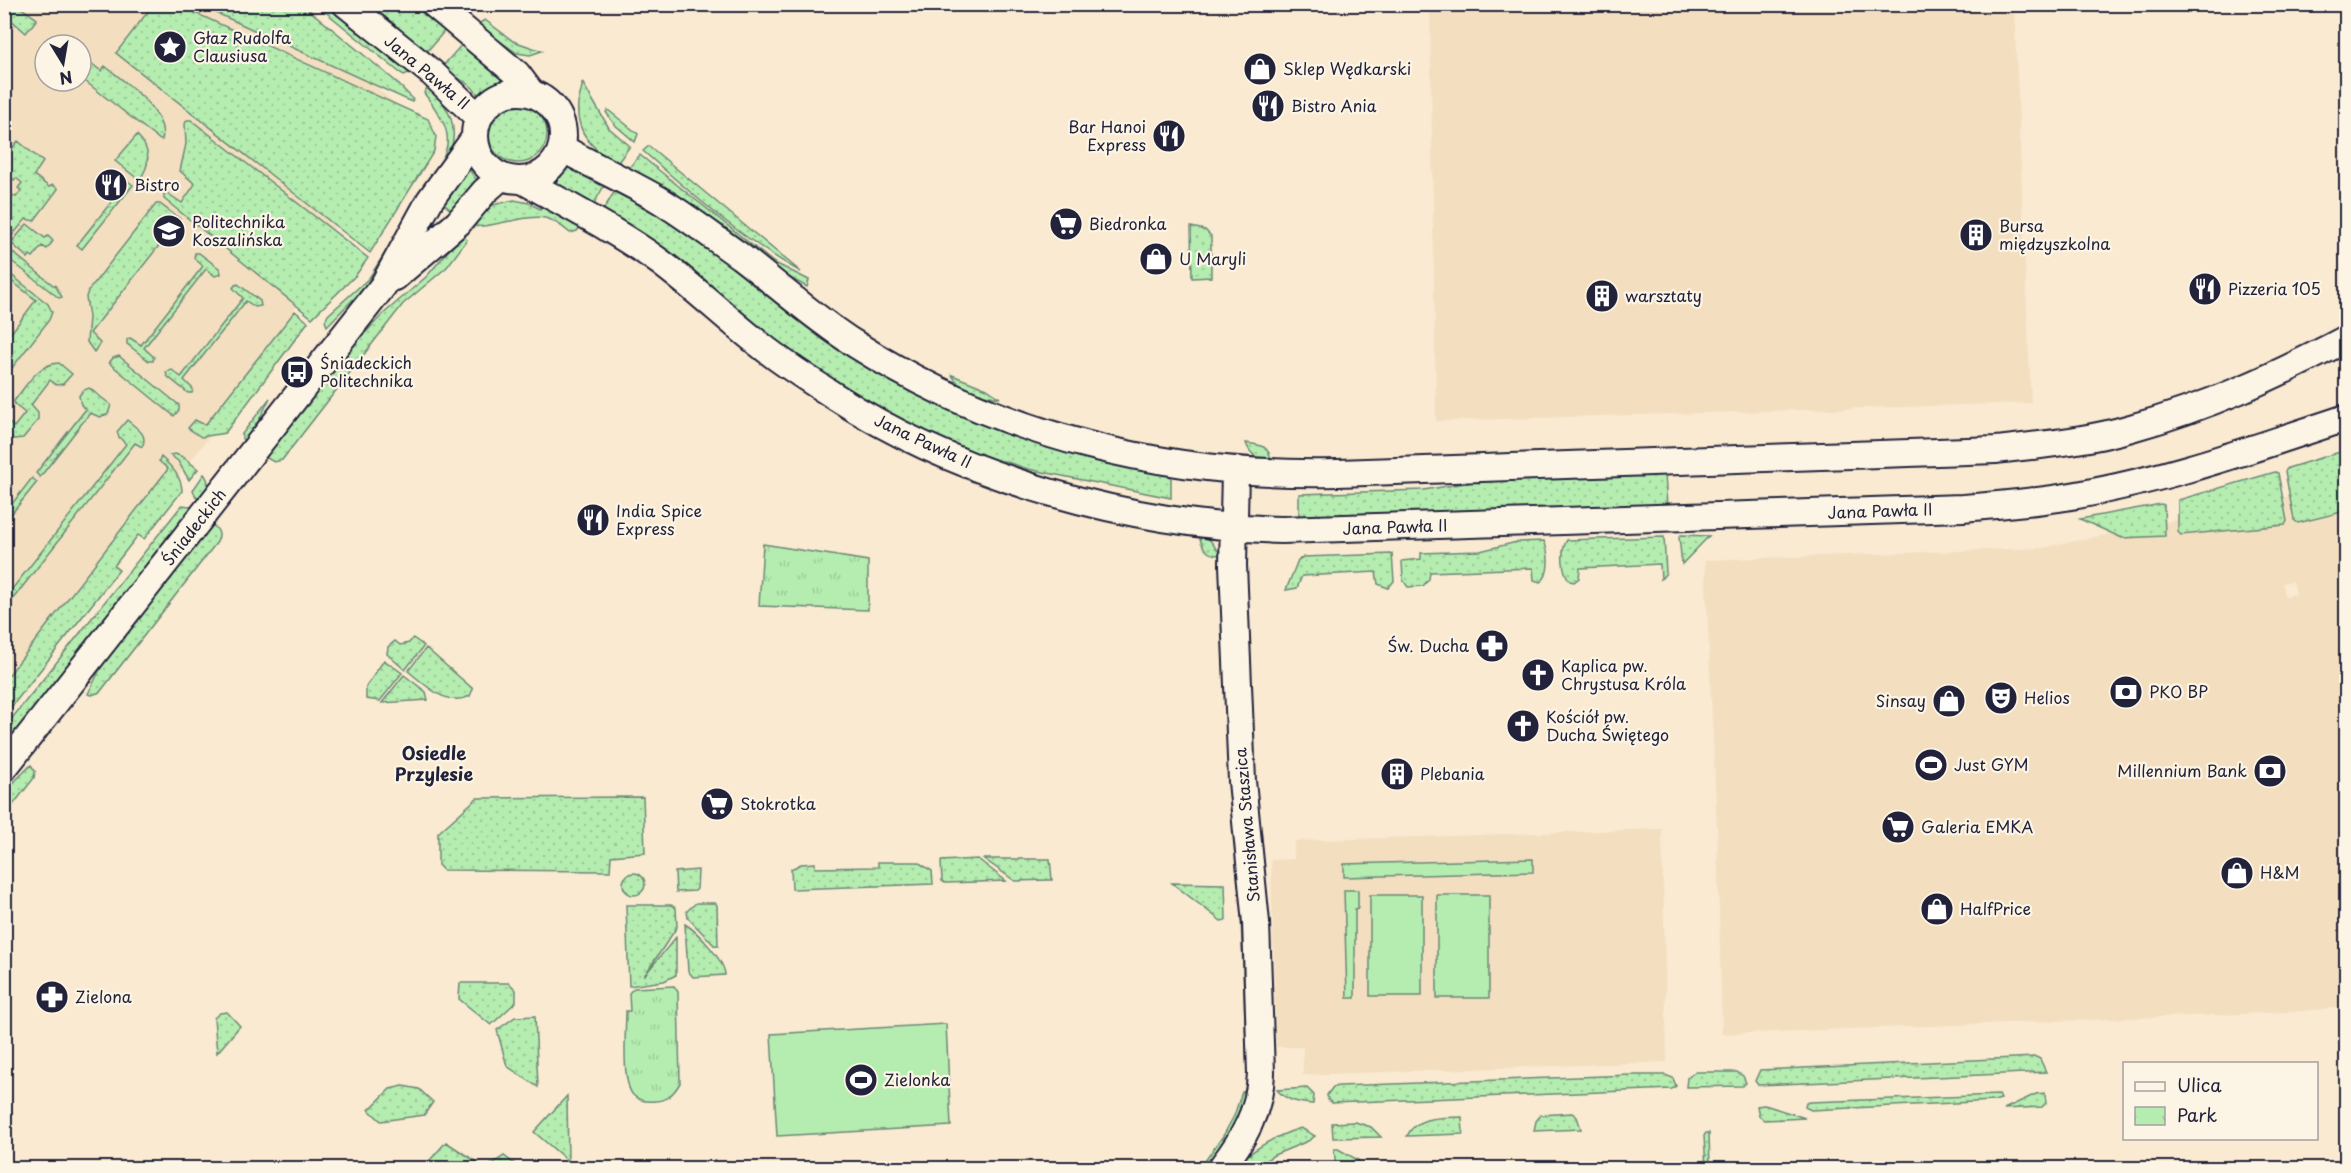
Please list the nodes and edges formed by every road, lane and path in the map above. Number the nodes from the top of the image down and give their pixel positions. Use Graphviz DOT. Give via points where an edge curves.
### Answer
graph roads {
  1 [pos="346,4"];
  2 [pos="434,4"];
  3 [pos="532,94"];
  4 [pos="476,128"];
  5 [pos="562,148"];
  6 [pos="512,179"];
  7 [pos="383,286"];
  8 [pos="2346,339"];
  9 [pos="2346,418"];
  10 [pos="1236,471"];
  11 [pos="1233,527"];
  12 [pos="4,768"];
  13 [pos="1221,1168"];
  1 -- 4 [label="main road, Jana Pawła II" via="432,74"];
  2 -- 3 [label="main road" via="517,74"];
  3 -- 4 [label="main road" via="507,93 485,106"];
  3 -- 5 [label="main road" via="554,108 563,133"];
  4 -- 6 [label="main road" via="476,151 482,162 490,171"];
  4 -- 7 [label="main road, Śniadeckich" via="430,200"];
  5 -- 6 [label="main road" via="554,164 541,175"];
  5 -- 10 [label="main road" via="658,200 857,345 962,401 1079,444 1150,460"];
  6 -- 7 [label="main road, Śniadeckich" via="485,191 458,223"];
  6 -- 11 [label="main road, Jana Pawła II" via="633,243 772,354 838,399 922,444 1017,482 1100,506"];
  7 -- 12 [label="main road, Śniadeckich"];
  8 -- 10 [label="main road" via="2280,374 2189,410 2130,429 2052,444 1996,450 1489,469 1283,474"];
  9 -- 11 [label="main road, Jana Pawła II" via="2184,469 2110,488 2029,502 1939,509 1329,529"];
  10 -- 11 [label="main road, Stanisława Staszica"];
  11 -- 13 [label="main road, Stanisława Staszica" via="1242,781 1256,923 1261,1073 1254,1114"];
}
